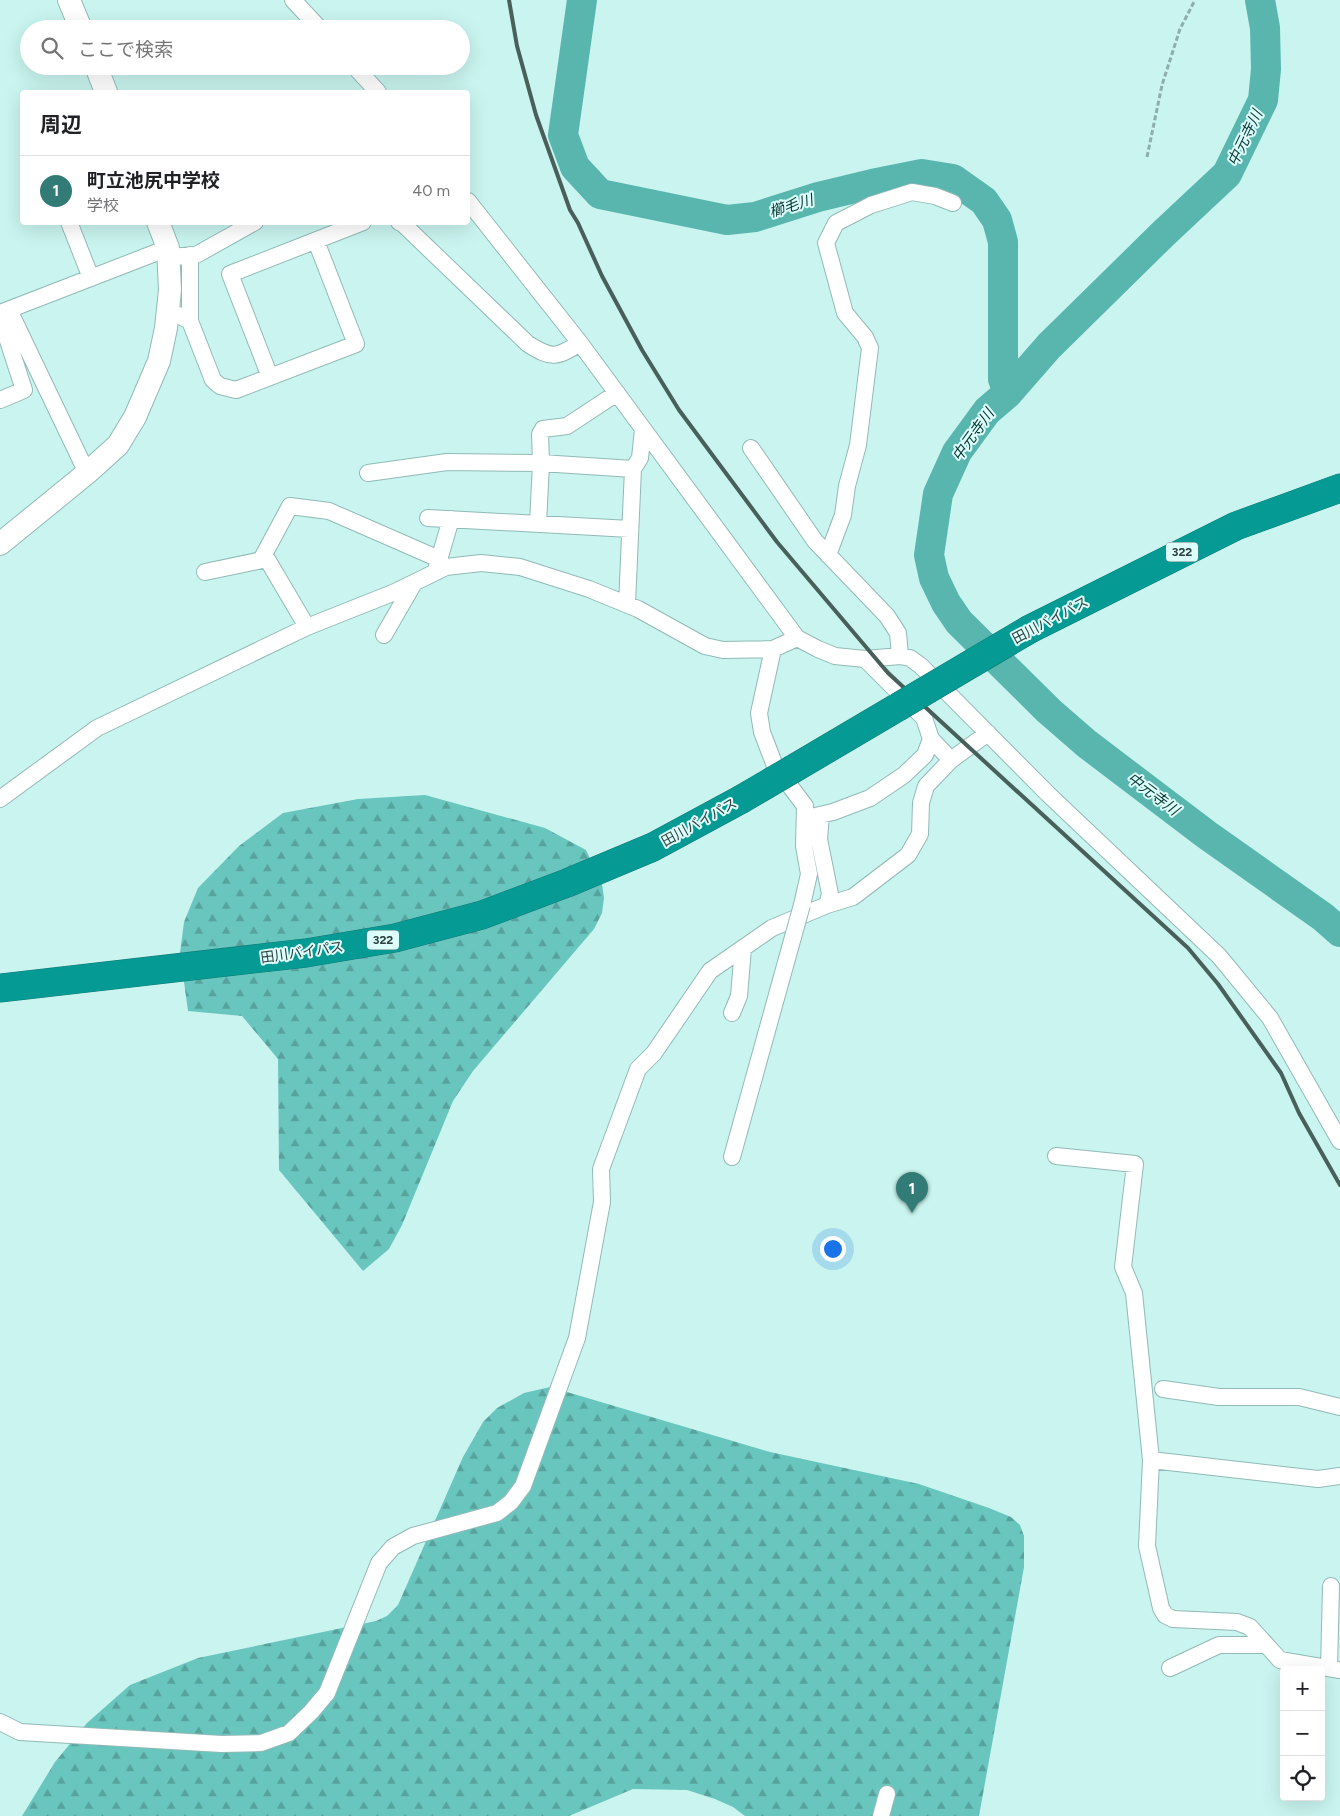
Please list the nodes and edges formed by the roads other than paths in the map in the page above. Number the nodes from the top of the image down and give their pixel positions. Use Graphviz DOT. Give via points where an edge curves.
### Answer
graph roads {
  1 [pos="69,0"];
  2 [pos="293,0"];
  3 [pos="77,20"];
  4 [pos="312,20"];
  5 [pos="99,75"];
  6 [pos="362,75"];
  7 [pos="105,90"];
  8 [pos="376,90"];
  9 [pos="470,204"];
  10 [pos="953,204"];
  11 [pos="70,225"];
  12 [pos="160,225"];
  13 [pos="250,225"];
  14 [pos="356,225"];
  15 [pos="404,225"];
  16 [pos="316,241"];
  17 [pos="176,253"];
  18 [pos="91,278"];
  19 [pos="168,310"];
  20 [pos="3,313"];
  21 [pos="190,321"];
  22 [pos="580,343"];
  23 [pos="270,377"];
  24 [pos="617,393"];
  25 [pos="0,400"];
  26 [pos="643,429"];
  27 [pos="751,448"];
  28 [pos="541,463"];
  29 [pos="633,469"];
  30 [pos="368,473"];
  31 [pos="87,474"];
  32 [pos="1340,488"];
  33 [pos="428,518"];
  34 [pos="451,519"];
  35 [pos="538,524"];
  36 [pos="630,529"];
  37 [pos="0,544"];
  38 [pos="828,555"];
  39 [pos="261,560"];
  40 [pos="437,566"];
  41 [pos="205,572"];
  42 [pos="414,583"];
  43 [pos="627,604"];
  44 [pos="307,626"];
  45 [pos="384,635"];
  46 [pos="797,638"];
  47 [pos="773,650"];
  48 [pos="900,656"];
  49 [pos="865,659"];
  50 [pos="988,733"];
  51 [pos="931,739"];
  52 [pos="951,760"];
  53 [pos="0,799"];
  54 [pos="813,816"];
  55 [pos="827,905"];
  56 [pos="743,948"];
  57 [pos="0,988"];
  58 [pos="732,1013"];
  59 [pos="1340,1141"];
  60 [pos="1056,1156"];
  61 [pos="732,1157"];
  62 [pos="1162,1389"];
  63 [pos="1340,1407"];
  64 [pos="1152,1460"];
  65 [pos="1340,1476"];
  66 [pos="1331,1586"];
  67 [pos="1266,1644"];
  68 [pos="1170,1668"];
  69 [pos="1334,1669"];
  70 [pos="0,1722"];
  71 [pos="887,1794"];
  72 [pos="881,1816"];
  1 -- 3 [label="street"];
  2 -- 4 [label="street"];
  5 -- 7 [label="street"];
  6 -- 8 [label="street"];
  9 -- 22 [label="street"];
  10 -- 38 [label="street" via="935,196 912,192 871,205 836,223 826,243 845,313 870,348 858,445 846,486 843,515"];
  11 -- 18 [label="street"];
  12 -- 17 [label="street"];
  13 -- 17 [label="street" via="196,255"];
  14 -- 16 [label="street"];
  15 -- 22 [label="street" via="528,344 552,355 563,354"];
  16 -- 23 [label="street" via="230,274"];
  16 -- 23 [label="street" via="356,344"];
  17 -- 18 [label="street"];
  17 -- 19 [label="street"];
  17 -- 21 [label="street"];
  18 -- 20 [label="street"];
  19 -- 21 [label="street"];
  19 -- 31 [label="street" via="159,362 135,417 118,445"];
  20 -- 25 [label="street" via="24,390"];
  20 -- 31 [label="street"];
  21 -- 23 [label="street" via="213,380 220,386 236,390"];
  22 -- 24 [label="street"];
  24 -- 26 [label="street"];
  24 -- 28 [label="street" via="567,426 543,429 540,434"];
  26 -- 29 [label="street" via="640,458"];
  26 -- 46 [label="street"];
  27 -- 38 [label="street"];
  28 -- 29 [label="street"];
  28 -- 30 [label="street" via="447,462"];
  28 -- 35 [label="street"];
  29 -- 36 [label="street"];
  31 -- 37 [label="street"];
  32 -- 57 [label="highway, 田川バイパス / 322, bridge" via="1236,526 1030,629 653,848 482,915 395,938 306,953"];
  33 -- 34 [label="street"];
  34 -- 35 [label="street"];
  34 -- 40 [label="street"];
  35 -- 36 [label="street"];
  36 -- 43 [label="street"];
  38 -- 48 [label="street" via="887,616 898,633"];
  39 -- 40 [label="street" via="290,506 329,511"];
  39 -- 41 [label="street"];
  39 -- 44 [label="street" via="267,558"];
  40 -- 42 [label="street"];
  40 -- 43 [label="street" via="481,563 520,567 589,588"];
  42 -- 44 [label="street"];
  42 -- 45 [label="street"];
  43 -- 47 [label="street" via="705,646 722,650"];
  44 -- 53 [label="street" via="97,728"];
  46 -- 47 [label="street"];
  46 -- 49 [label="street" via="835,656"];
  47 -- 54 [label="street" via="759,713 762,732 775,766"];
  48 -- 49 [label="street"];
  48 -- 50 [label="street" via="921,666"];
  49 -- 51 [label="street" via="924,718"];
  50 -- 52 [label="street"];
  50 -- 59 [label="street" via="1219,956 1270,1018"];
  51 -- 52 [label="street"];
  51 -- 54 [label="street" via="925,755 904,775 870,798"];
  52 -- 55 [label="street" via="926,786 921,803 920,834 908,855 853,897"];
  54 -- 55 [label="street" via="830,894"];
  54 -- 61 [label="street, bridge" via="804,846 809,874 802,905"];
  55 -- 56 [label="street" via="772,928"];
  56 -- 58 [label="street" via="739,996"];
  56 -- 70 [label="street" via="710,971 654,1053 638,1069 601,1169 602,1202 577,1338 523,1486 512,1502 497,1513 413,1536 393,1547 379,1563 327,1693 311,1712 289,1733 261,1743 222,1744 20,1732"];
  60 -- 64 [label="street" via="1135,1164 1123,1267 1134,1293"];
  62 -- 63 [label="street" via="1219,1397 1299,1397"];
  64 -- 65 [label="street" via="1318,1479"];
  64 -- 67 [label="street" via="1147,1546 1165,1615 1173,1619 1237,1622 1250,1627"];
  66 -- 69 [label="street"];
  67 -- 68 [label="street" via="1219,1645"];
  67 -- 69 [label="street" via="1280,1660"];
  71 -- 72 [label="street"];
}
